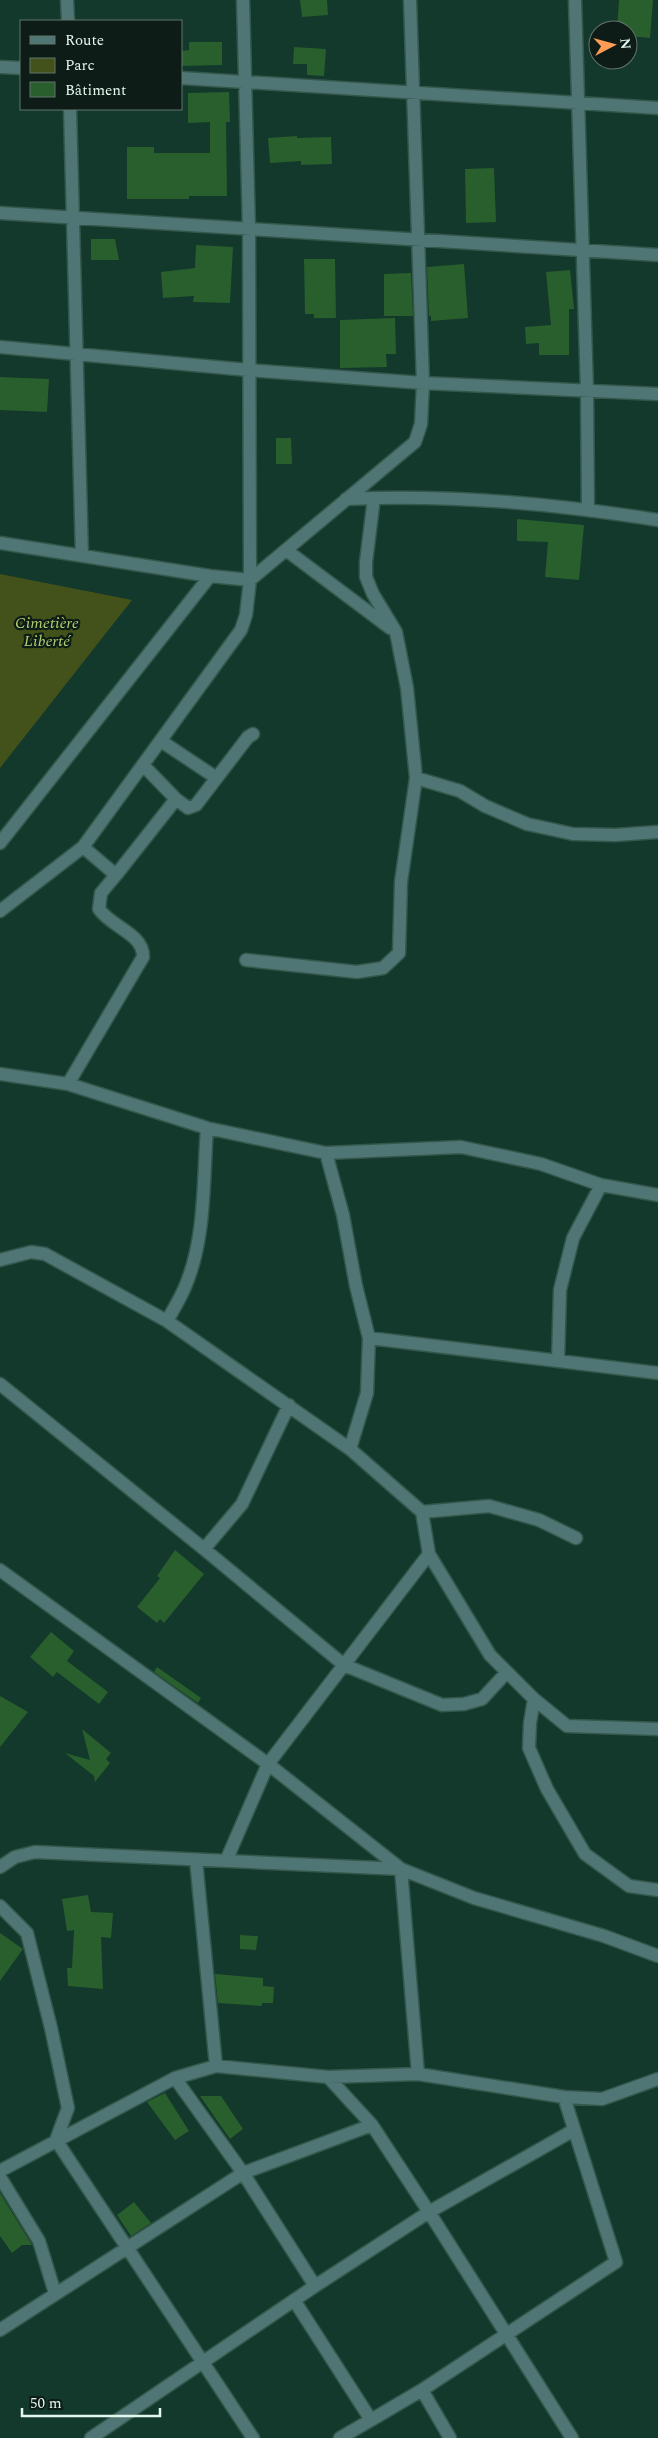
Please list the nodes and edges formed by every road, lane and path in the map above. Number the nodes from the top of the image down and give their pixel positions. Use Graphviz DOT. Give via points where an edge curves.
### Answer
graph roads {
  1 [pos="67,0"];
  2 [pos="243,0"];
  3 [pos="410,0"];
  4 [pos="575,0"];
  5 [pos="68,20"];
  6 [pos="0,67"];
  7 [pos="20,68"];
  8 [pos="182,78"];
  9 [pos="246,82"];
  10 [pos="413,92"];
  11 [pos="578,103"];
  12 [pos="658,108"];
  13 [pos="70,110"];
  14 [pos="0,213"];
  15 [pos="73,218"];
  16 [pos="249,229"];
  17 [pos="418,240"];
  18 [pos="583,250"];
  19 [pos="658,255"];
  20 [pos="0,347"];
  21 [pos="78,354"];
  22 [pos="248,370"];
  23 [pos="423,383"];
  24 [pos="587,391"];
  25 [pos="658,394"];
  26 [pos="374,498"];
  27 [pos="346,499"];
  28 [pos="588,510"];
  29 [pos="658,520"];
  30 [pos="0,543"];
  31 [pos="286,550"];
  32 [pos="82,556"];
  33 [pos="210,576"];
  34 [pos="250,580"];
  35 [pos="396,632"];
  36 [pos="253,734"];
  37 [pos="161,741"];
  38 [pos="143,765"];
  39 [pos="216,777"];
  40 [pos="416,778"];
  41 [pos="176,799"];
  42 [pos="658,832"];
  43 [pos="0,843"];
  44 [pos="83,847"];
  45 [pos="116,874"];
  46 [pos="0,911"];
  47 [pos="246,960"];
  48 [pos="0,1074"];
  49 [pos="68,1084"];
  50 [pos="207,1128"];
  51 [pos="326,1153"];
  52 [pos="602,1185"];
  53 [pos="658,1195"];
  54 [pos="0,1260"];
  55 [pos="167,1321"];
  56 [pos="369,1338"];
  57 [pos="558,1360"];
  58 [pos="658,1373"];
  59 [pos="0,1384"];
  60 [pos="289,1405"];
  61 [pos="350,1449"];
  62 [pos="422,1512"];
  63 [pos="576,1538"];
  64 [pos="204,1549"];
  65 [pos="429,1554"];
  66 [pos="0,1570"];
  67 [pos="344,1665"];
  68 [pos="507,1672"];
  69 [pos="534,1699"];
  70 [pos="658,1729"];
  71 [pos="268,1764"];
  72 [pos="196,1860"];
  73 [pos="226,1861"];
  74 [pos="0,1867"];
  75 [pos="401,1869"];
  76 [pos="658,1890"];
  77 [pos="0,1906"];
  78 [pos="658,1956"];
  79 [pos="216,2066"];
  80 [pos="418,2074"];
  81 [pos="175,2078"];
  82 [pos="328,2078"];
  83 [pos="658,2079"];
  84 [pos="564,2097"];
  85 [pos="372,2125"];
  86 [pos="574,2130"];
  87 [pos="56,2140"];
  88 [pos="0,2171"];
  89 [pos="243,2174"];
  90 [pos="0,2177"];
  91 [pos="429,2212"];
  92 [pos="127,2247"];
  93 [pos="315,2286"];
  94 [pos="56,2293"];
  95 [pos="294,2300"];
  96 [pos="0,2330"];
  97 [pos="506,2335"];
  98 [pos="202,2363"];
  99 [pos="422,2390"];
  100 [pos="371,2420"];
  101 [pos="91,2438"];
  102 [pos="253,2438"];
  103 [pos="340,2438"];
  104 [pos="450,2438"];
  105 [pos="572,2438"];
  1 -- 5 [label="street"];
  2 -- 9 [label="street"];
  3 -- 10 [label="street"];
  4 -- 11 [label="street"];
  6 -- 7 [label="street"];
  8 -- 9 [label="street"];
  9 -- 10 [label="street"];
  9 -- 16 [label="street"];
  10 -- 11 [label="street"];
  10 -- 17 [label="street"];
  11 -- 12 [label="street"];
  11 -- 18 [label="street"];
  13 -- 15 [label="street"];
  14 -- 15 [label="street"];
  15 -- 16 [label="street"];
  15 -- 21 [label="street"];
  16 -- 17 [label="street"];
  16 -- 22 [label="street"];
  17 -- 18 [label="street"];
  17 -- 23 [label="street"];
  18 -- 19 [label="street"];
  18 -- 24 [label="street"];
  20 -- 21 [label="street"];
  21 -- 22 [label="street"];
  21 -- 32 [label="street"];
  22 -- 23 [label="street"];
  22 -- 34 [label="street"];
  23 -- 24 [label="street"];
  23 -- 27 [label="street" via="420,424 415,442"];
  24 -- 25 [label="street"];
  24 -- 28 [label="street"];
  26 -- 27 [label="street"];
  26 -- 28 [label="street" via="470,498"];
  26 -- 35 [label="street" via="366,577"];
  27 -- 31 [label="street"];
  28 -- 29 [label="street"];
  30 -- 32 [label="street"];
  31 -- 34 [label="street"];
  31 -- 35 [label="street"];
  32 -- 33 [label="street"];
  33 -- 34 [label="street"];
  33 -- 43 [label="street"];
  34 -- 37 [label="street" via="241,630"];
  35 -- 40 [label="street" via="407,688"];
  36 -- 39 [label="street"];
  37 -- 38 [label="street"];
  37 -- 39 [label="street"];
  38 -- 41 [label="street"];
  38 -- 44 [label="street"];
  39 -- 41 [label="street" via="193,807 188,808"];
  40 -- 42 [label="street" via="460,791 527,824 573,834"];
  40 -- 47 [label="street" via="401,882 399,953 383,968 357,972"];
  41 -- 45 [label="street"];
  44 -- 45 [label="street"];
  44 -- 46 [label="street"];
  45 -- 49 [label="street" via="101,893 99,909 104,917 138,941 144,948 143,958"];
  48 -- 49 [label="street"];
  49 -- 50 [label="street"];
  50 -- 51 [label="street"];
  50 -- 55 [label="street" via="201,1226 195,1260 185,1288"];
  51 -- 52 [label="street" via="461,1147 541,1164"];
  51 -- 56 [label="street" via="343,1215"];
  52 -- 53 [label="street"];
  52 -- 57 [label="street" via="573,1238 560,1290"];
  54 -- 55 [label="street" via="31,1252 44,1254"];
  55 -- 60 [label="street"];
  56 -- 57 [label="street"];
  56 -- 61 [label="street" via="367,1393"];
  57 -- 58 [label="street"];
  59 -- 64 [label="street"];
  60 -- 61 [label="street"];
  60 -- 64 [label="street" via="242,1504"];
  61 -- 62 [label="street"];
  62 -- 63 [label="street" via="489,1506 539,1520"];
  62 -- 65 [label="street"];
  64 -- 67 [label="street"];
  65 -- 67 [label="street"];
  65 -- 68 [label="street" via="490,1655"];
  66 -- 71 [label="street"];
  67 -- 68 [label="street" via="442,1705 482,1699"];
  67 -- 71 [label="street"];
  68 -- 69 [label="street"];
  69 -- 70 [label="street" via="566,1726"];
  69 -- 76 [label="street" via="529,1748 547,1789 585,1854 629,1886"];
  71 -- 73 [label="street"];
  71 -- 75 [label="street"];
  72 -- 73 [label="street"];
  72 -- 74 [label="street" via="35,1852 15,1857"];
  72 -- 79 [label="street"];
  73 -- 75 [label="street"];
  75 -- 78 [label="street" via="474,1898 604,1936"];
  75 -- 80 [label="street"];
  77 -- 87 [label="street" via="27,1933 51,2028 68,2108"];
  79 -- 81 [label="street"];
  79 -- 82 [label="street"];
  80 -- 82 [label="street"];
  80 -- 84 [label="street"];
  81 -- 87 [label="street"];
  81 -- 89 [label="street"];
  82 -- 85 [label="street"];
  83 -- 84 [label="street" via="602,2099"];
  84 -- 86 [label="street"];
  85 -- 89 [label="street"];
  85 -- 91 [label="street"];
  86 -- 91 [label="street"];
  86 -- 97 [label="street" via="616,2262"];
  87 -- 88 [label="street"];
  87 -- 92 [label="street"];
  89 -- 92 [label="street"];
  89 -- 93 [label="street"];
  90 -- 94 [label="street" via="39,2241"];
  91 -- 93 [label="street"];
  91 -- 97 [label="street"];
  92 -- 94 [label="street"];
  92 -- 98 [label="street"];
  93 -- 95 [label="street"];
  94 -- 96 [label="street"];
  95 -- 98 [label="street"];
  95 -- 100 [label="street"];
  97 -- 99 [label="street"];
  97 -- 105 [label="street"];
  98 -- 101 [label="street"];
  98 -- 102 [label="street"];
  99 -- 100 [label="street"];
  99 -- 104 [label="street"];
  100 -- 103 [label="street"];
}
